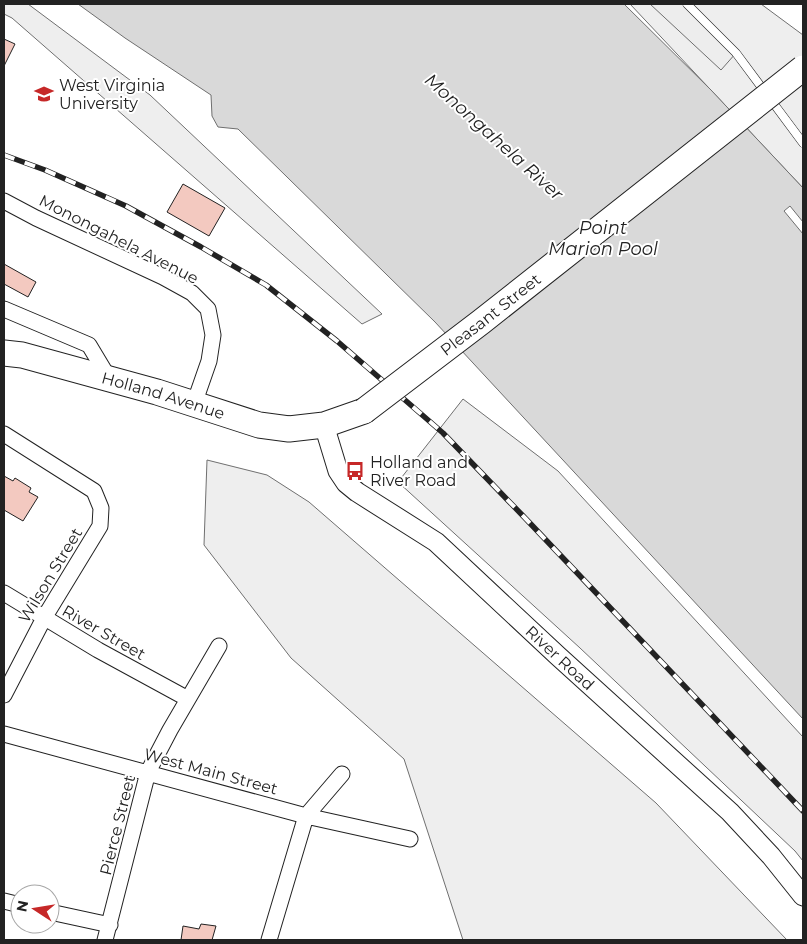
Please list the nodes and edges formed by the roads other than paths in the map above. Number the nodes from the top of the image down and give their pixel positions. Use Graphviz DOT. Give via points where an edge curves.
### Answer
graph roads {
  1 [pos="687,4"];
  2 [pos="803,68"];
  3 [pos="803,143"];
  4 [pos="4,201"];
  5 [pos="4,309"];
  6 [pos="4,353"];
  7 [pos="110,380"];
  8 [pos="194,404"];
  9 [pos="324,425"];
  10 [pos="4,434"];
  11 [pos="4,594"];
  12 [pos="44,618"];
  13 [pos="219,646"];
  14 [pos="4,695"];
  15 [pos="188,699"];
  16 [pos="4,734"];
  17 [pos="148,772"];
  18 [pos="342,774"];
  19 [pos="306,816"];
  20 [pos="410,839"];
  21 [pos="803,896"];
  22 [pos="60,914"];
  23 [pos="110,925"];
  24 [pos="105,940"];
  25 [pos="268,940"];
  1 -- 3 [label="lane" via="736,53"];
  2 -- 9 [label="main road, Pleasant Street, bridge" via="364,410"];
  4 -- 8 [label="street, Monongahela Avenue" via="163,277 192,293 208,309 213,336 209,361"];
  5 -- 7 [label="street" via="89,345"];
  6 -- 7 [label="main road, Holland Avenue" via="22,355"];
  7 -- 8 [label="main road, Holland Avenue"];
  8 -- 9 [label="main road, Holland Avenue" via="259,425 289,430"];
  9 -- 21 [label="street, River Road" via="338,471 346,483 436,542 730,812"];
  10 -- 12 [label="street, Wilson Street" via="94,491 101,508 100,526"];
  11 -- 12 [label="street, River Street"];
  12 -- 14 [label="street, Wilson Street"];
  12 -- 15 [label="street, River Street"];
  13 -- 15 [label="street, Pierce Street"];
  15 -- 17 [label="street, Pierce Street"];
  16 -- 17 [label="street, West Main Street"];
  17 -- 19 [label="street, West Main Street"];
  17 -- 23 [label="street, Pierce Street"];
  18 -- 19 [label="street"];
  19 -- 20 [label="street, West Main Street"];
  19 -- 25 [label="street"];
  22 -- 23 [label="street"];
  23 -- 24 [label="street, Pierce Street"];
}
